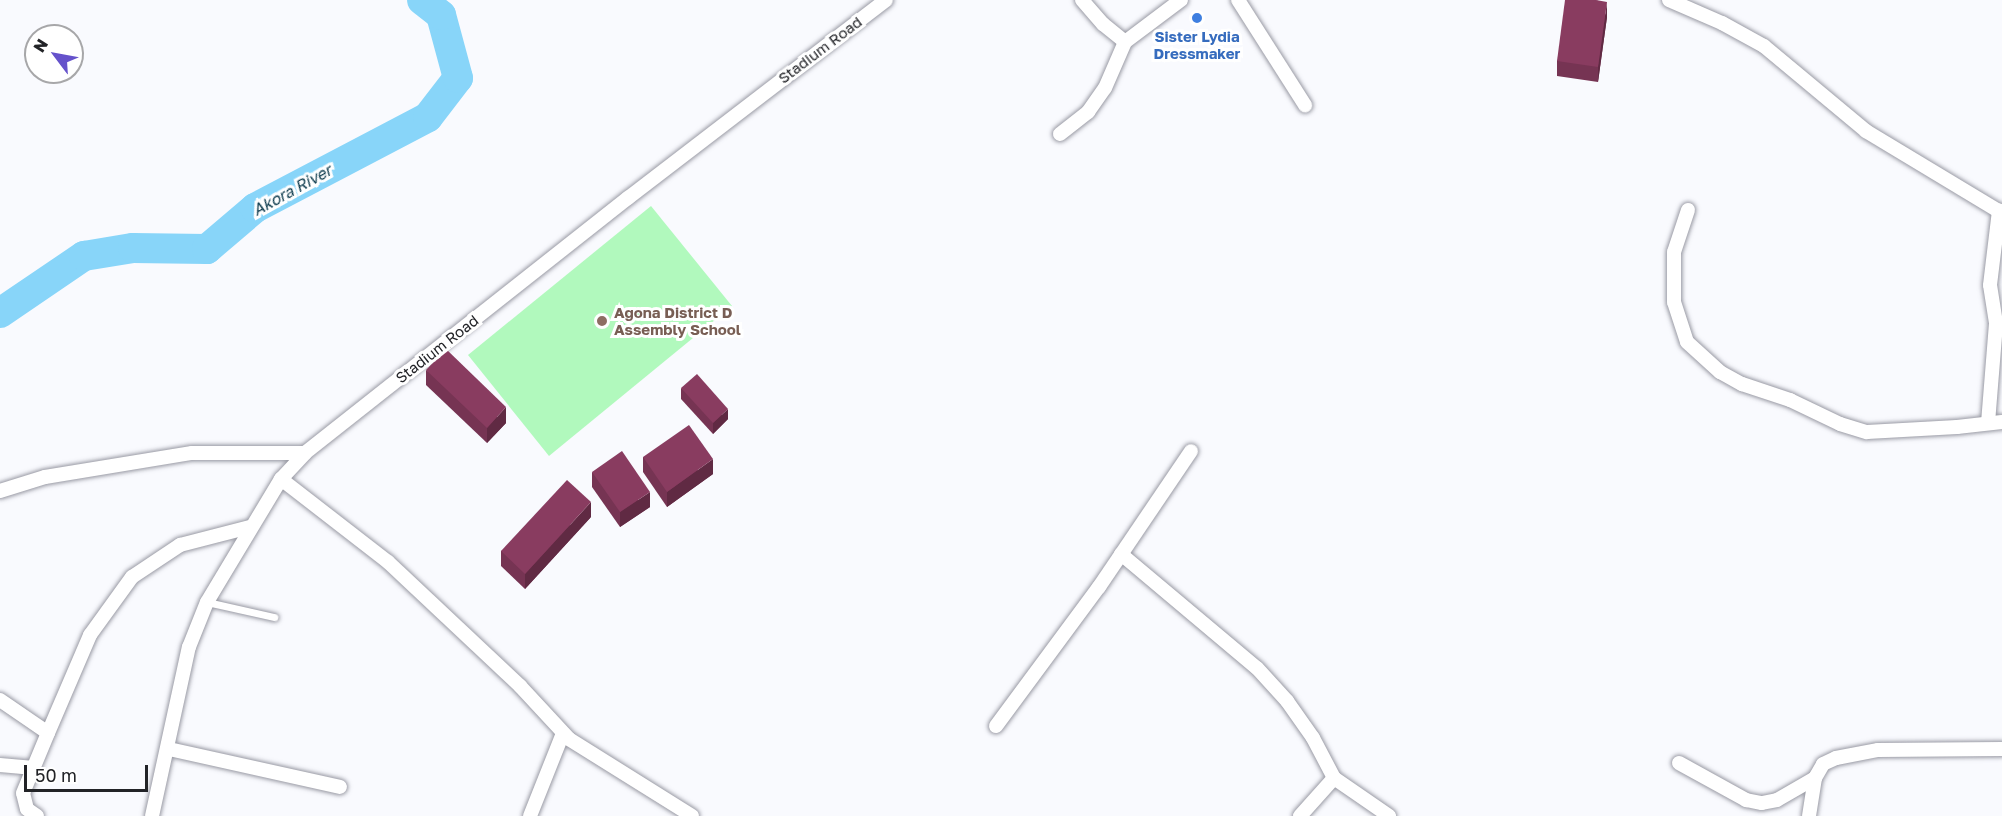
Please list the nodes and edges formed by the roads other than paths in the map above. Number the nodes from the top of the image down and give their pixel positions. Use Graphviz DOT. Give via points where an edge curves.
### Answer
graph roads {
  1 [pos="886,0"];
  2 [pos="1083,0"];
  3 [pos="1181,0"];
  4 [pos="1238,0"];
  5 [pos="1669,0"];
  6 [pos="1125,42"];
  7 [pos="1305,105"];
  8 [pos="1060,134"];
  9 [pos="1688,210"];
  10 [pos="2000,212"];
  11 [pos="1995,422"];
  12 [pos="1191,451"];
  13 [pos="304,453"];
  14 [pos="281,479"];
  15 [pos="0,491"];
  16 [pos="250,527"];
  17 [pos="1121,554"];
  18 [pos="207,602"];
  19 [pos="274,617"];
  20 [pos="0,700"];
  21 [pos="996,726"];
  22 [pos="48,733"];
  23 [pos="563,733"];
  24 [pos="2002,749"];
  25 [pos="169,750"];
  26 [pos="1679,763"];
  27 [pos="0,765"];
  28 [pos="34,768"];
  29 [pos="1334,778"];
  30 [pos="1815,778"];
  31 [pos="340,787"];
  32 [pos="37,816"];
  33 [pos="152,816"];
  34 [pos="530,816"];
  35 [pos="693,816"];
  36 [pos="1300,816"];
  37 [pos="1389,816"];
  38 [pos="1809,816"];
  1 -- 13 [label="street, Stadium Road"];
  2 -- 6 [label="street"];
  3 -- 6 [label="street"];
  4 -- 7 [label="street"];
  5 -- 10 [label="street" via="1764,46 1866,131"];
  6 -- 8 [label="street" via="1105,88 1088,112"];
  9 -- 11 [label="street" via="1674,252 1674,302 1687,342 1720,372 1867,432"];
  10 -- 11 [label="street" via="1990,285 1996,323"];
  12 -- 17 [label="street"];
  13 -- 14 [label="street, Stadium Road"];
  13 -- 15 [label="street" via="192,453 45,477"];
  14 -- 16 [label="street, Stadium Road"];
  14 -- 23 [label="street" via="388,562 520,686"];
  16 -- 18 [label="street, Stadium Road"];
  16 -- 22 [label="street" via="180,545 132,577 90,635"];
  17 -- 21 [label="street"];
  17 -- 29 [label="street" via="1257,668 1313,738"];
  18 -- 19 [label="lane"];
  18 -- 25 [label="street, Stadium Road" via="189,647"];
  20 -- 22 [label="street"];
  22 -- 28 [label="street"];
  23 -- 34 [label="street"];
  23 -- 35 [label="street"];
  24 -- 30 [label="street" via="1878,750 1823,764"];
  25 -- 31 [label="street"];
  25 -- 33 [label="street, Stadium Road"];
  26 -- 30 [label="street" via="1746,800 1762,803 1777,800"];
  27 -- 28 [label="street"];
  28 -- 32 [label="street" via="24,793 27,808"];
  29 -- 36 [label="street"];
  29 -- 37 [label="street"];
  30 -- 38 [label="street"];
}
